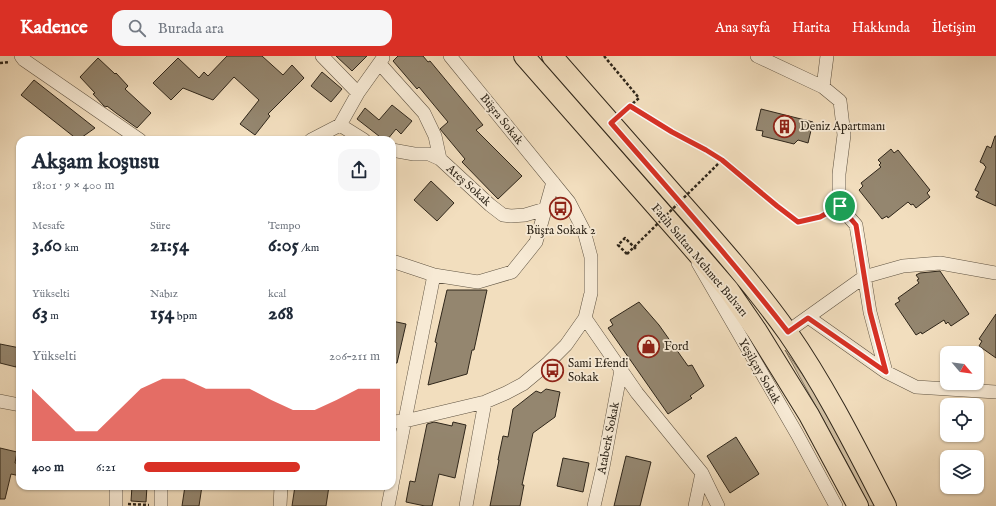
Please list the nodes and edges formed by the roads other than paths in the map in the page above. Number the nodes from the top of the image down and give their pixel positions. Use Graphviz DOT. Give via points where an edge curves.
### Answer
graph roads {
  1 [pos="21,56"];
  2 [pos="322,56"];
  3 [pos="450,56"];
  4 [pos="524,56"];
  5 [pos="552,56"];
  6 [pos="757,56"];
  7 [pos="827,56"];
  8 [pos="382,60"];
  9 [pos="823,87"];
  10 [pos="358,93"];
  11 [pos="340,125"];
  12 [pos="133,136"];
  13 [pos="319,136"];
  14 [pos="358,136"];
  15 [pos="396,151"];
  16 [pos="440,159"];
  17 [pos="553,182"];
  18 [pos="545,209"];
  19 [pos="683,237"];
  20 [pos="396,262"];
  21 [pos="996,273"];
  22 [pos="434,275"];
  23 [pos="864,277"];
  24 [pos="585,318"];
  25 [pos="808,318"];
  26 [pos="788,332"];
  27 [pos="621,370"];
  28 [pos="886,372"];
  29 [pos="996,392"];
  30 [pos="0,401"];
  31 [pos="485,402"];
  32 [pos="16,404"];
  33 [pos="398,421"];
  34 [pos="396,442"];
  35 [pos="702,473"];
  36 [pos="116,490"];
  37 [pos="161,490"];
  38 [pos="281,490"];
  39 [pos="391,490"];
  40 [pos="117,504"];
  41 [pos="161,506"];
  42 [pos="280,506"];
  43 [pos="388,506"];
  44 [pos="466,506"];
  45 [pos="594,506"];
  46 [pos="695,506"];
  47 [pos="718,506"];
  48 [pos="836,506"];
  49 [pos="858,506"];
  50 [pos="886,506"];
  1 -- 12 [label="street"];
  2 -- 10 [label="street"];
  3 -- 17 [label="street, Büşra Sokak"];
  4 -- 19 [label="main road, Fatih Sultan Mehmet Bulvarı"];
  5 -- 26 [label="main road, Fatih Sultan Mehmet Bulvarı" via="717,244"];
  6 -- 9 [label="street"];
  7 -- 9 [label="street"];
  8 -- 10 [label="street"];
  8 -- 16 [label="street" via="424,113 435,136"];
  9 -- 23 [label="street" via="840,101 844,135 839,174 840,206 856,225"];
  10 -- 11 [label="street"];
  11 -- 13 [label="street"];
  11 -- 14 [label="street"];
  15 -- 16 [label="street, Ateş Sokak" via="429,154"];
  16 -- 18 [label="street, Ateş Sokak" via="502,215 525,215"];
  17 -- 18 [label="street"];
  17 -- 24 [label="street" via="569,202 584,231 591,257 591,293"];
  18 -- 22 [label="street" via="536,242 512,272 478,282"];
  19 -- 48 [label="street, Yeşilçay Sokak"];
  19 -- 49 [label="main road, Fatih Sultan Mehmet Bulvarı" via="728,289 758,330 809,415"];
  20 -- 22 [label="street"];
  21 -- 23 [label="street" via="940,263 903,266"];
  22 -- 33 [label="street"];
  23 -- 25 [label="street"];
  23 -- 28 [label="street" via="870,312"];
  24 -- 27 [label="street"];
  24 -- 31 [label="street" via="566,345 548,364 523,384"];
  25 -- 26 [label="street"];
  25 -- 28 [label="street"];
  26 -- 50 [label="main road, Fatih Sultan Mehmet Bulvarı" via="835,411"];
  27 -- 35 [label="street"];
  27 -- 45 [label="street, Ataberk Sokak"];
  28 -- 29 [label="street" via="916,387"];
  30 -- 32 [label="street"];
  31 -- 33 [label="street"];
  31 -- 44 [label="street"];
  33 -- 34 [label="street"];
  35 -- 46 [label="street"];
  35 -- 47 [label="street"];
  36 -- 40 [label="street"];
  37 -- 41 [label="street"];
  38 -- 42 [label="street"];
  39 -- 43 [label="street"];
}
